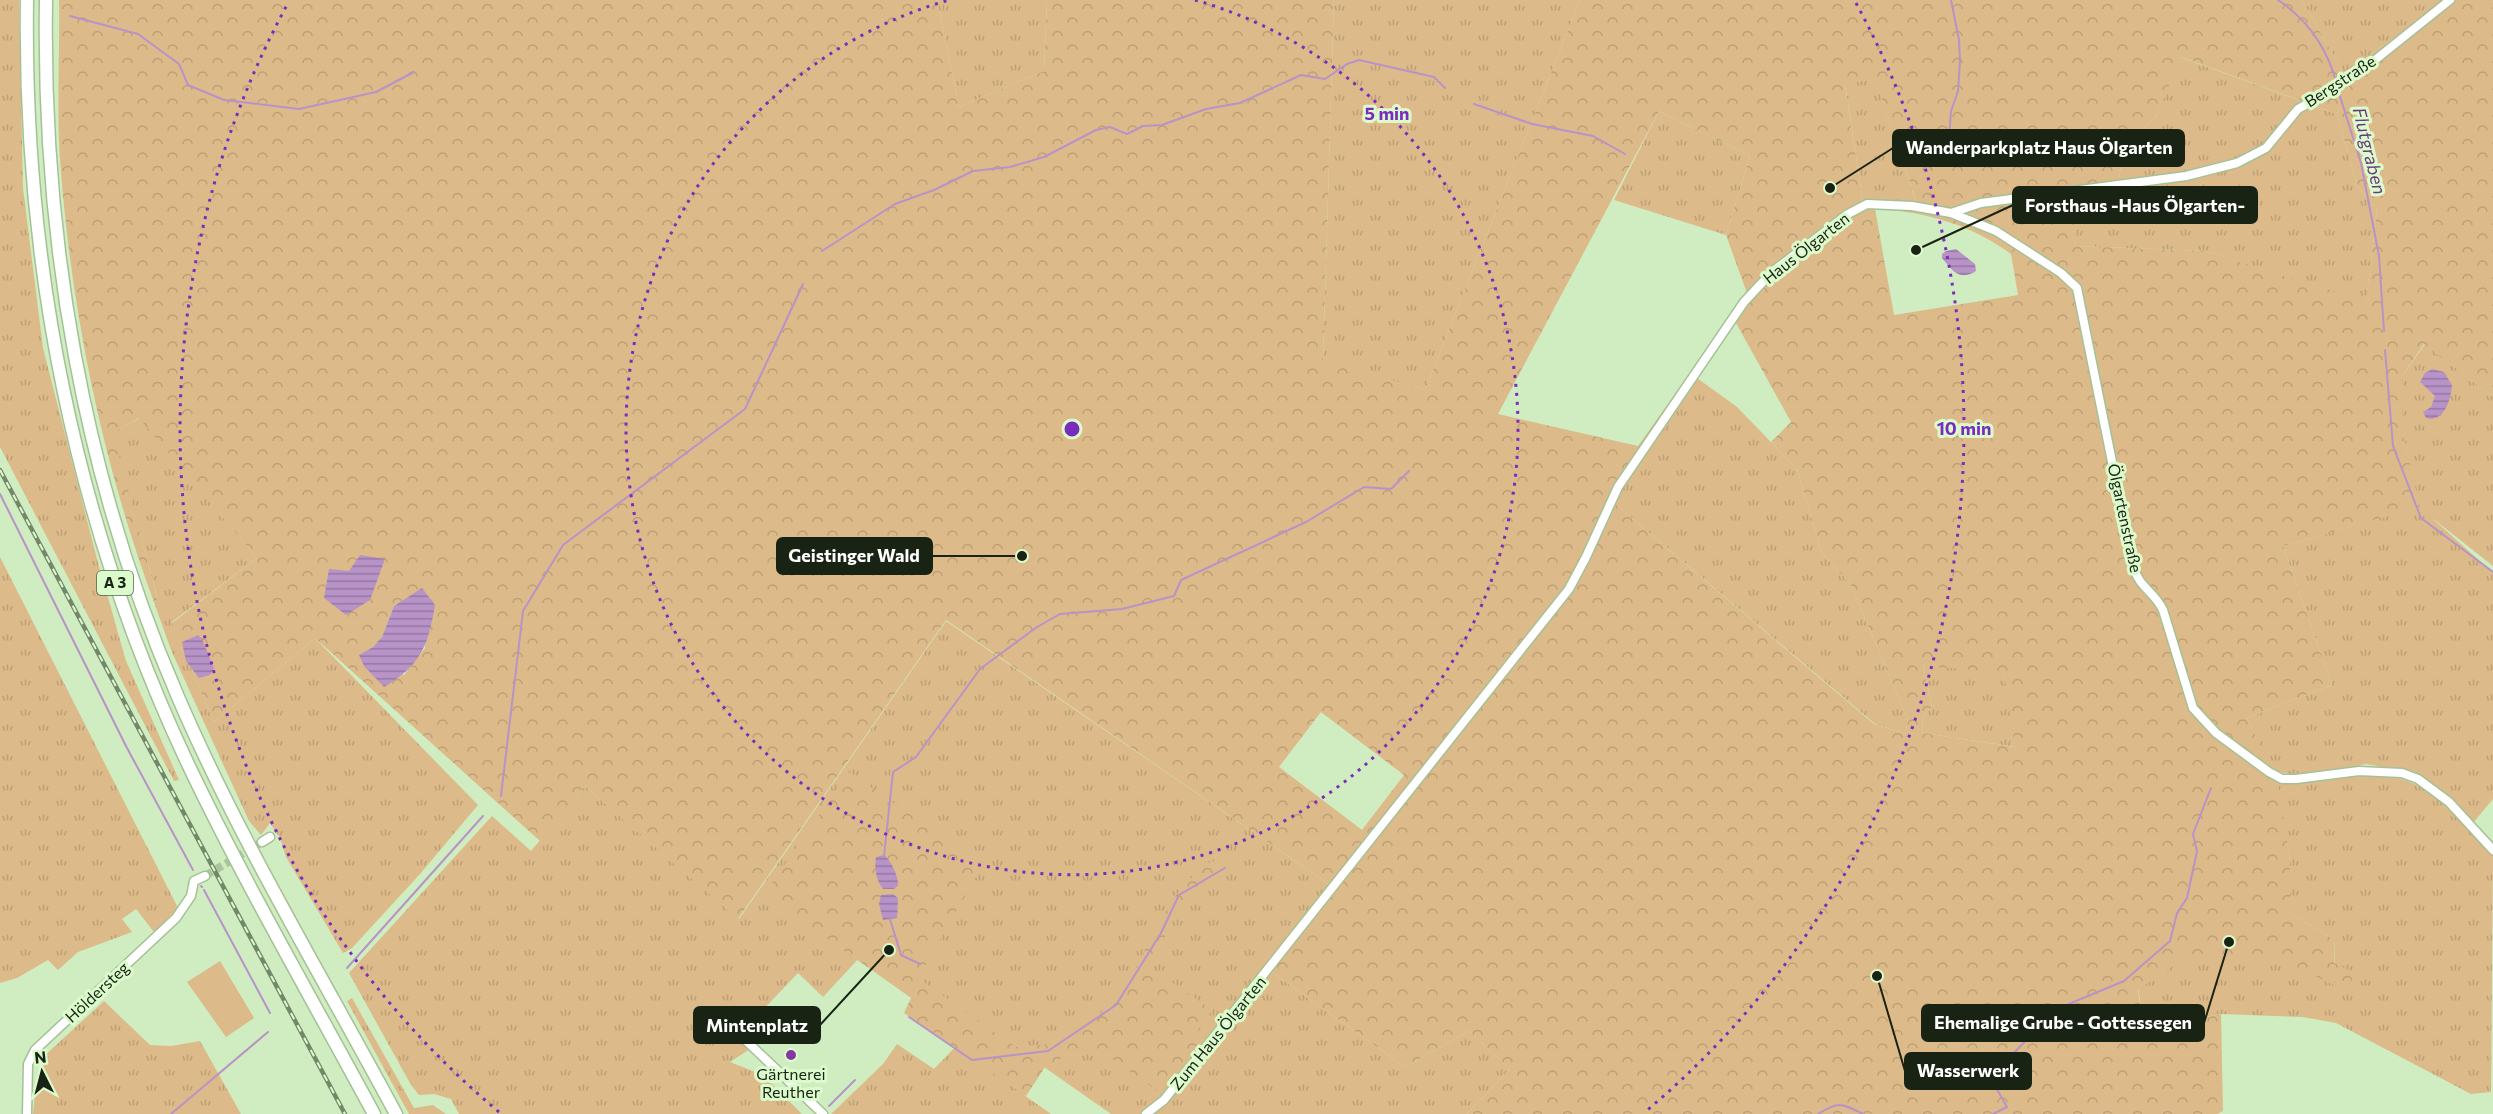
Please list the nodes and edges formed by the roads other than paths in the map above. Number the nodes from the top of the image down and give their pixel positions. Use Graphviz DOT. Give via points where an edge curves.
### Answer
graph roads {
  1 [pos="27,0"];
  2 [pos="46,0"];
  3 [pos="2450,0"];
  4 [pos="1951,213"];
  5 [pos="2493,850"];
  6 [pos="205,876"];
  7 [pos="1287,947"];
  8 [pos="717,1012"];
  9 [pos="27,1114"];
  10 [pos="374,1114"];
  11 [pos="396,1114"];
  12 [pos="824,1114"];
  13 [pos="1146,1114"];
  1 -- 10 [label="highway, A 3" via="31,162 44,287 64,400 97,526 134,637 187,762"];
  2 -- 11 [label="highway, A 3" via="47,128 62,284 83,396 115,522 152,630 203,753"];
  3 -- 4 [label="street, Bergstraße" via="2343,82 2298,109 2266,148 2237,163 2186,176 1981,203"];
  4 -- 5 [label="street, Ölgartenstraße" via="1996,231 2078,288 2133,566 2141,585 2159,600 2187,694 2202,720 2216,734 2283,779 2382,770 2418,779 2449,802"];
  4 -- 7 [label="street, Haus Ölgarten" via="1867,204 1772,272 1743,302 1613,495 1569,588"];
  6 -- 9 [label="street, Höldersteg" via="194,881 191,896 176,918 35,1050 28,1064"];
  7 -- 13 [label="street, Zum Haus Ölgarten" via="1164,1100"];
  8 -- 12 [label="street"];
}
